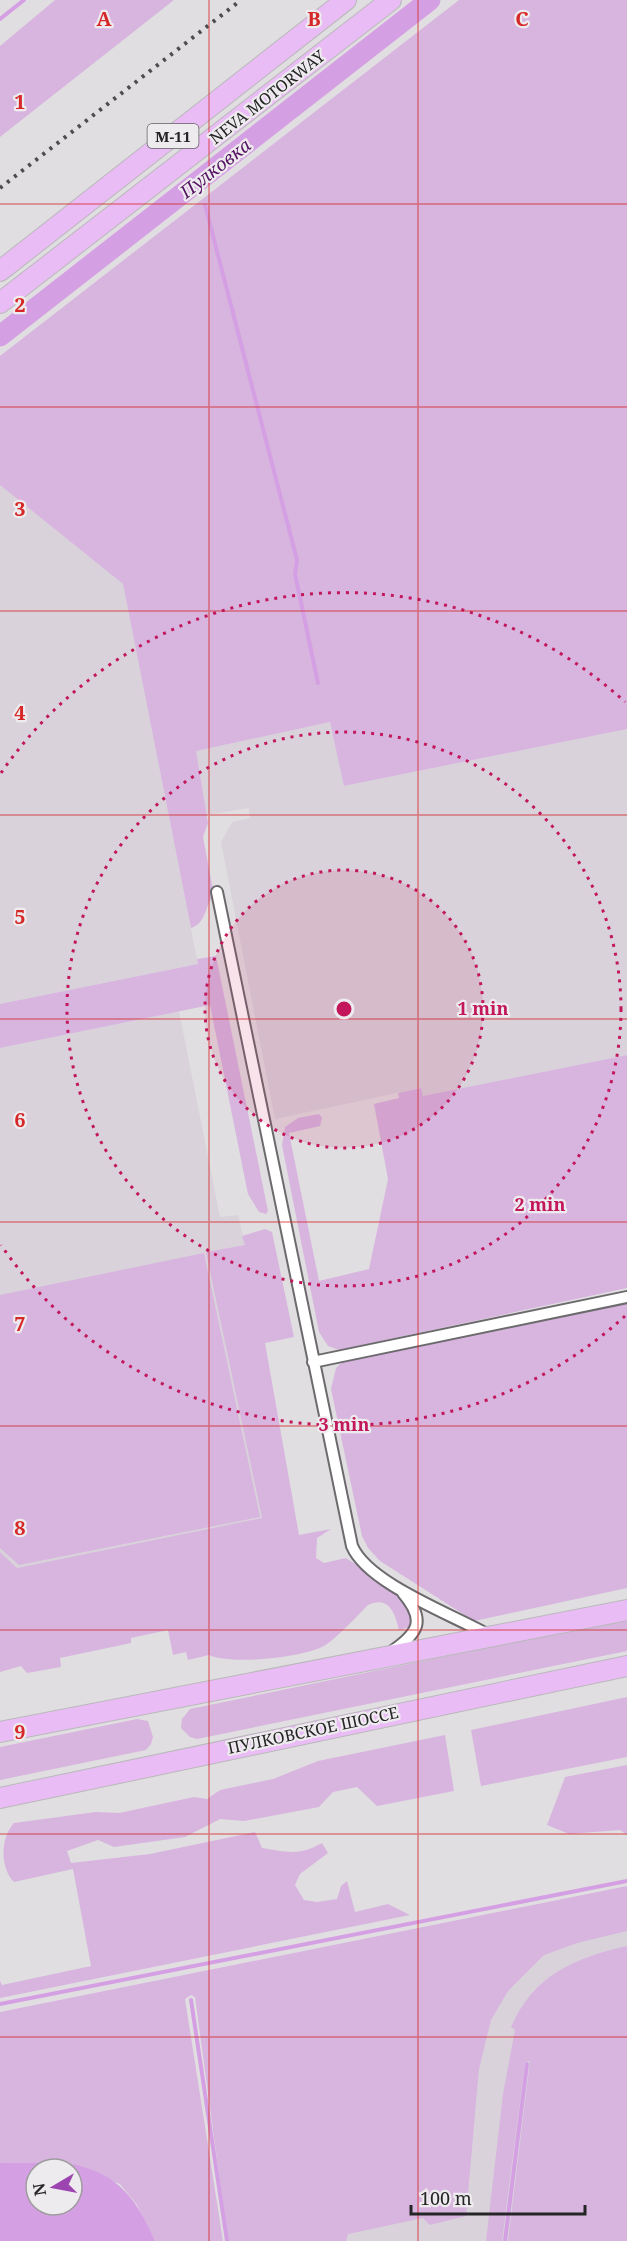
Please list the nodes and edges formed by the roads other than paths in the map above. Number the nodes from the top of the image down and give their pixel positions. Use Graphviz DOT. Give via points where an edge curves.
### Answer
graph roads {
  1 [pos="346,0"];
  2 [pos="391,0"];
  3 [pos="0,272"];
  4 [pos="0,303"];
  5 [pos="217,892"];
  6 [pos="627,1297"];
  7 [pos="313,1362"];
  8 [pos="399,1588"];
  9 [pos="627,1610"];
  10 [pos="493,1637"];
  11 [pos="386,1655"];
  12 [pos="627,1666"];
  13 [pos="0,1732"];
  14 [pos="0,1798"];
  1 -- 3 [label="highway, NEVA MOTORWAY / М-11"];
  2 -- 4 [label="highway, NEVA MOTORWAY / М-11"];
  5 -- 7 [label="street"];
  6 -- 7 [label="street"];
  7 -- 8 [label="street" via="352,1546 369,1568"];
  8 -- 10 [label="street"];
  8 -- 11 [label="street" via="414,1605 417,1622 408,1640"];
  9 -- 10 [label="highway"];
  10 -- 11 [label="highway"];
  11 -- 13 [label="highway"];
  12 -- 14 [label="highway, ПУЛКОВСКОЕ ШОССЕ"];
}
